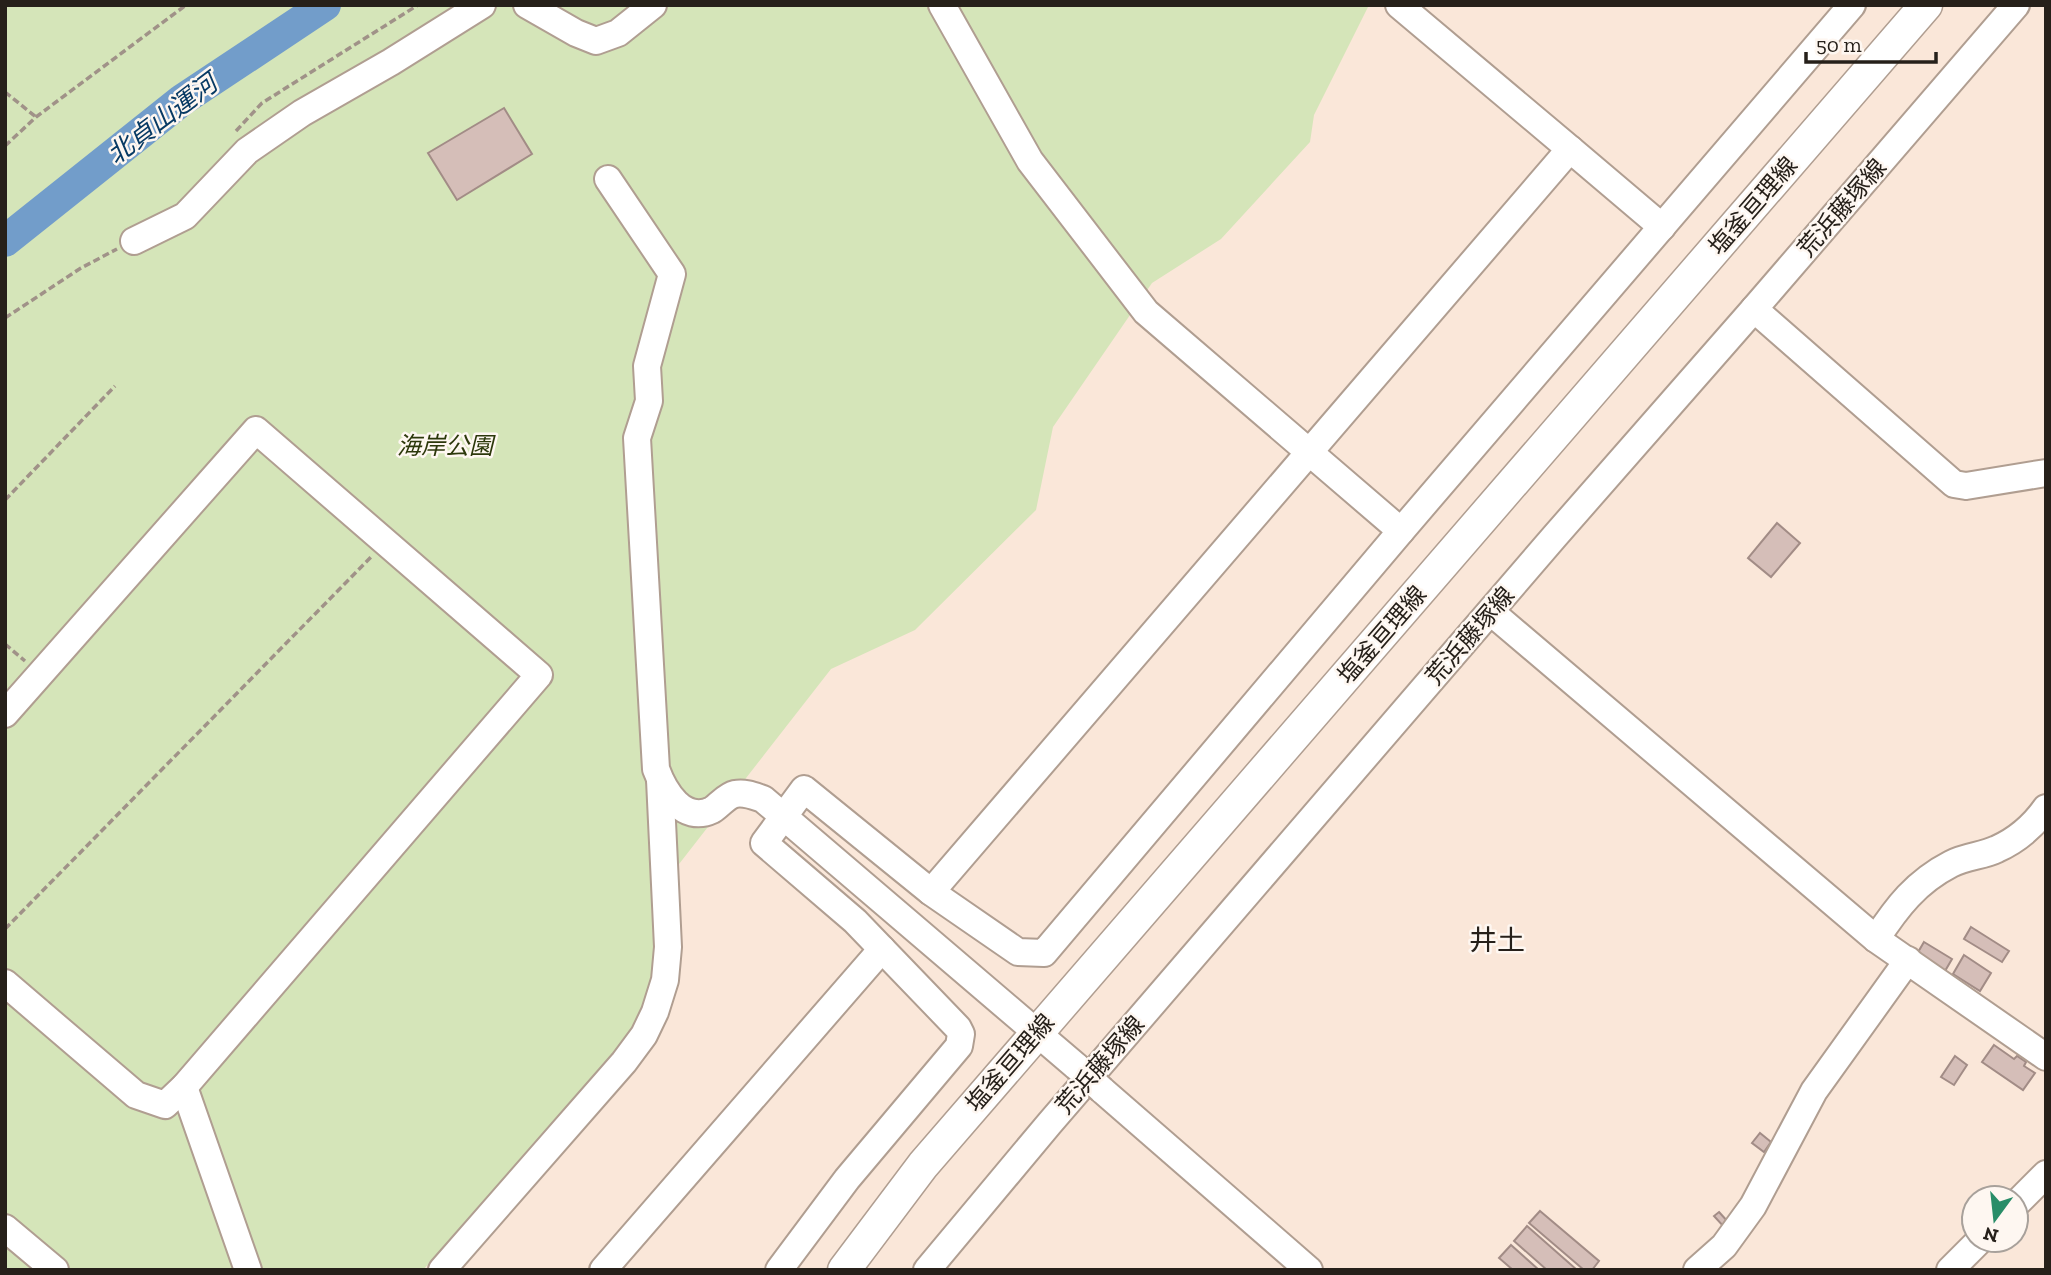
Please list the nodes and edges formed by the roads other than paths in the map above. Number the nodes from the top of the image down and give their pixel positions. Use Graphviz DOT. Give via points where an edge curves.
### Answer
graph roads {
  1 [pos="482,5"];
  2 [pos="527,5"];
  3 [pos="653,5"];
  4 [pos="942,5"];
  5 [pos="1399,5"];
  6 [pos="1852,5"];
  7 [pos="1926,5"];
  8 [pos="2016,5"];
  9 [pos="1570,149"];
  10 [pos="608,179"];
  11 [pos="1662,227"];
  12 [pos="134,241"];
  13 [pos="1754,309"];
  14 [pos="1309,453"];
  15 [pos="2046,473"];
  16 [pos="1401,531"];
  17 [pos="1491,612"];
  18 [pos="5,714"];
  19 [pos="660,780"];
  20 [pos="2046,808"];
  21 [pos="783,817"];
  22 [pos="932,891"];
  23 [pos="1876,939"];
  24 [pos="882,948"];
  25 [pos="1908,960"];
  26 [pos="5,984"];
  27 [pos="1037,1032"];
  28 [pos="2046,1057"];
  29 [pos="184,1087"];
  30 [pos="2046,1174"];
  31 [pos="2030,1190"];
  32 [pos="5,1228"];
  33 [pos="1966,1254"];
  34 [pos="55,1270"];
  35 [pos="248,1270"];
  36 [pos="442,1270"];
  37 [pos="603,1270"];
  38 [pos="779,1270"];
  39 [pos="844,1270"];
  40 [pos="927,1270"];
  41 [pos="1309,1270"];
  42 [pos="1697,1270"];
  43 [pos="1950,1270"];
  1 -- 12 [label="street" via="302,113 247,151 185,216"];
  2 -- 3 [label="street" via="596,41 618,33"];
  4 -- 14 [label="street" via="1030,161 1146,312"];
  5 -- 9 [label="street"];
  6 -- 11 [label="street"];
  7 -- 27 [label="main road, 塩釜亘理線"];
  8 -- 13 [label="street, 荒浜藤塚線"];
  9 -- 11 [label="street"];
  9 -- 14 [label="street"];
  10 -- 19 [label="street" via="672,274 647,366 649,401 638,438"];
  11 -- 16 [label="street"];
  13 -- 15 [label="street" via="1954,484"];
  13 -- 17 [label="street, 荒浜藤塚線"];
  14 -- 16 [label="street"];
  14 -- 22 [label="street"];
  16 -- 22 [label="street" via="1044,953 1018,952"];
  17 -- 23 [label="street"];
  17 -- 40 [label="street, 荒浜藤塚線"];
  18 -- 29 [label="street" via="256,430 539,675"];
  19 -- 21 [label="street" via="673,802 686,810 699,813 734,794 748,794 762,799"];
  19 -- 36 [label="street" via="668,947 665,980 655,1012 624,1062"];
  20 -- 23 [label="street" via="2036,824 1997,849 1953,863 1923,881 1900,903"];
  21 -- 22 [label="street" via="804,789"];
  21 -- 24 [label="street" via="764,843"];
  21 -- 27 [label="street"];
  23 -- 25 [label="street"];
  24 -- 37 [label="street"];
  24 -- 38 [label="street" via="958,1028 961,1041"];
  25 -- 28 [label="street"];
  25 -- 42 [label="street" via="1814,1091 1753,1206 1724,1246"];
  26 -- 29 [label="street" via="136,1096 165,1105"];
  27 -- 39 [label="main road, 塩釜亘理線" via="923,1165"];
  27 -- 41 [label="street, bridge"];
  29 -- 35 [label="street"];
  30 -- 31 [label="street"];
  32 -- 34 [label="street"];
  33 -- 43 [label="street"];
}
